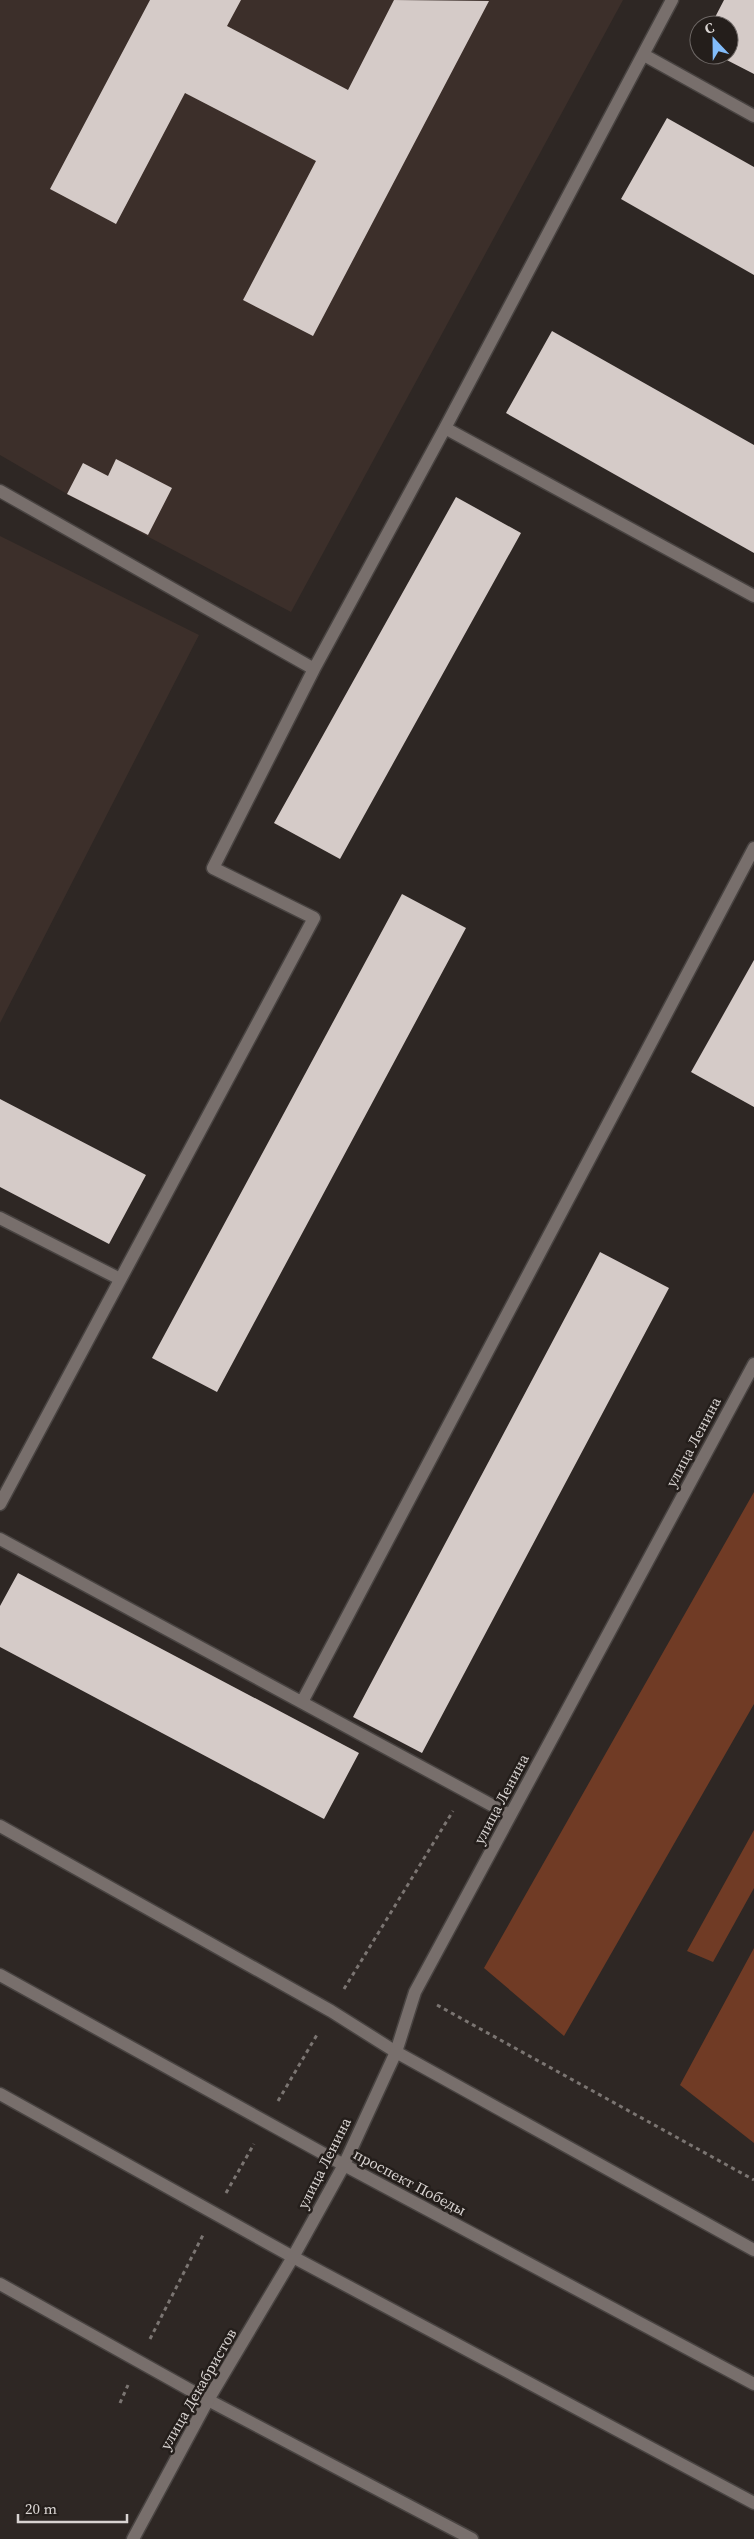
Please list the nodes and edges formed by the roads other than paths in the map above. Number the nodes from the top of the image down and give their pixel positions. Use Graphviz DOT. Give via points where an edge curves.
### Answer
graph roads {
  1 [pos="672,0"];
  2 [pos="644,55"];
  3 [pos="754,116"];
  4 [pos="445,428"];
  5 [pos="0,491"];
  6 [pos="754,596"];
  7 [pos="314,669"];
  8 [pos="754,848"];
  9 [pos="0,1218"];
  10 [pos="120,1279"];
  11 [pos="754,1364"];
  12 [pos="0,1504"];
  13 [pos="0,1539"];
  14 [pos="302,1702"];
  15 [pos="510,1815"];
  16 [pos="0,1826"];
  17 [pos="0,1975"];
  18 [pos="396,2052"];
  19 [pos="0,2094"];
  20 [pos="344,2165"];
  21 [pos="754,2250"];
  22 [pos="293,2257"];
  23 [pos="0,2284"];
  24 [pos="754,2384"];
  25 [pos="208,2400"];
  26 [pos="754,2503"];
  27 [pos="133,2539"];
  28 [pos="472,2539"];
  1 -- 2 [label="main road"];
  2 -- 3 [label="main road"];
  2 -- 4 [label="main road"];
  4 -- 6 [label="main road"];
  4 -- 7 [label="main road"];
  5 -- 7 [label="main road"];
  7 -- 10 [label="main road" via="213,868 314,918"];
  8 -- 14 [label="main road"];
  9 -- 10 [label="main road"];
  10 -- 12 [label="main road"];
  11 -- 15 [label="main road, улица Ленина"];
  13 -- 14 [label="main road"];
  14 -- 15 [label="main road"];
  15 -- 18 [label="main road, улица Ленина" via="415,1992"];
  16 -- 18 [label="main road" via="331,2011"];
  17 -- 20 [label="main road, проспект Победы"];
  18 -- 20 [label="main road, улица Ленина"];
  18 -- 21 [label="main road"];
  19 -- 22 [label="main road"];
  20 -- 22 [label="main road, улица Ленина"];
  20 -- 24 [label="main road, проспект Победы"];
  22 -- 25 [label="main road, улица Декабристов"];
  22 -- 26 [label="main road"];
  23 -- 25 [label="main road"];
  25 -- 27 [label="main road, улица Декабристов"];
  25 -- 28 [label="main road"];
}
